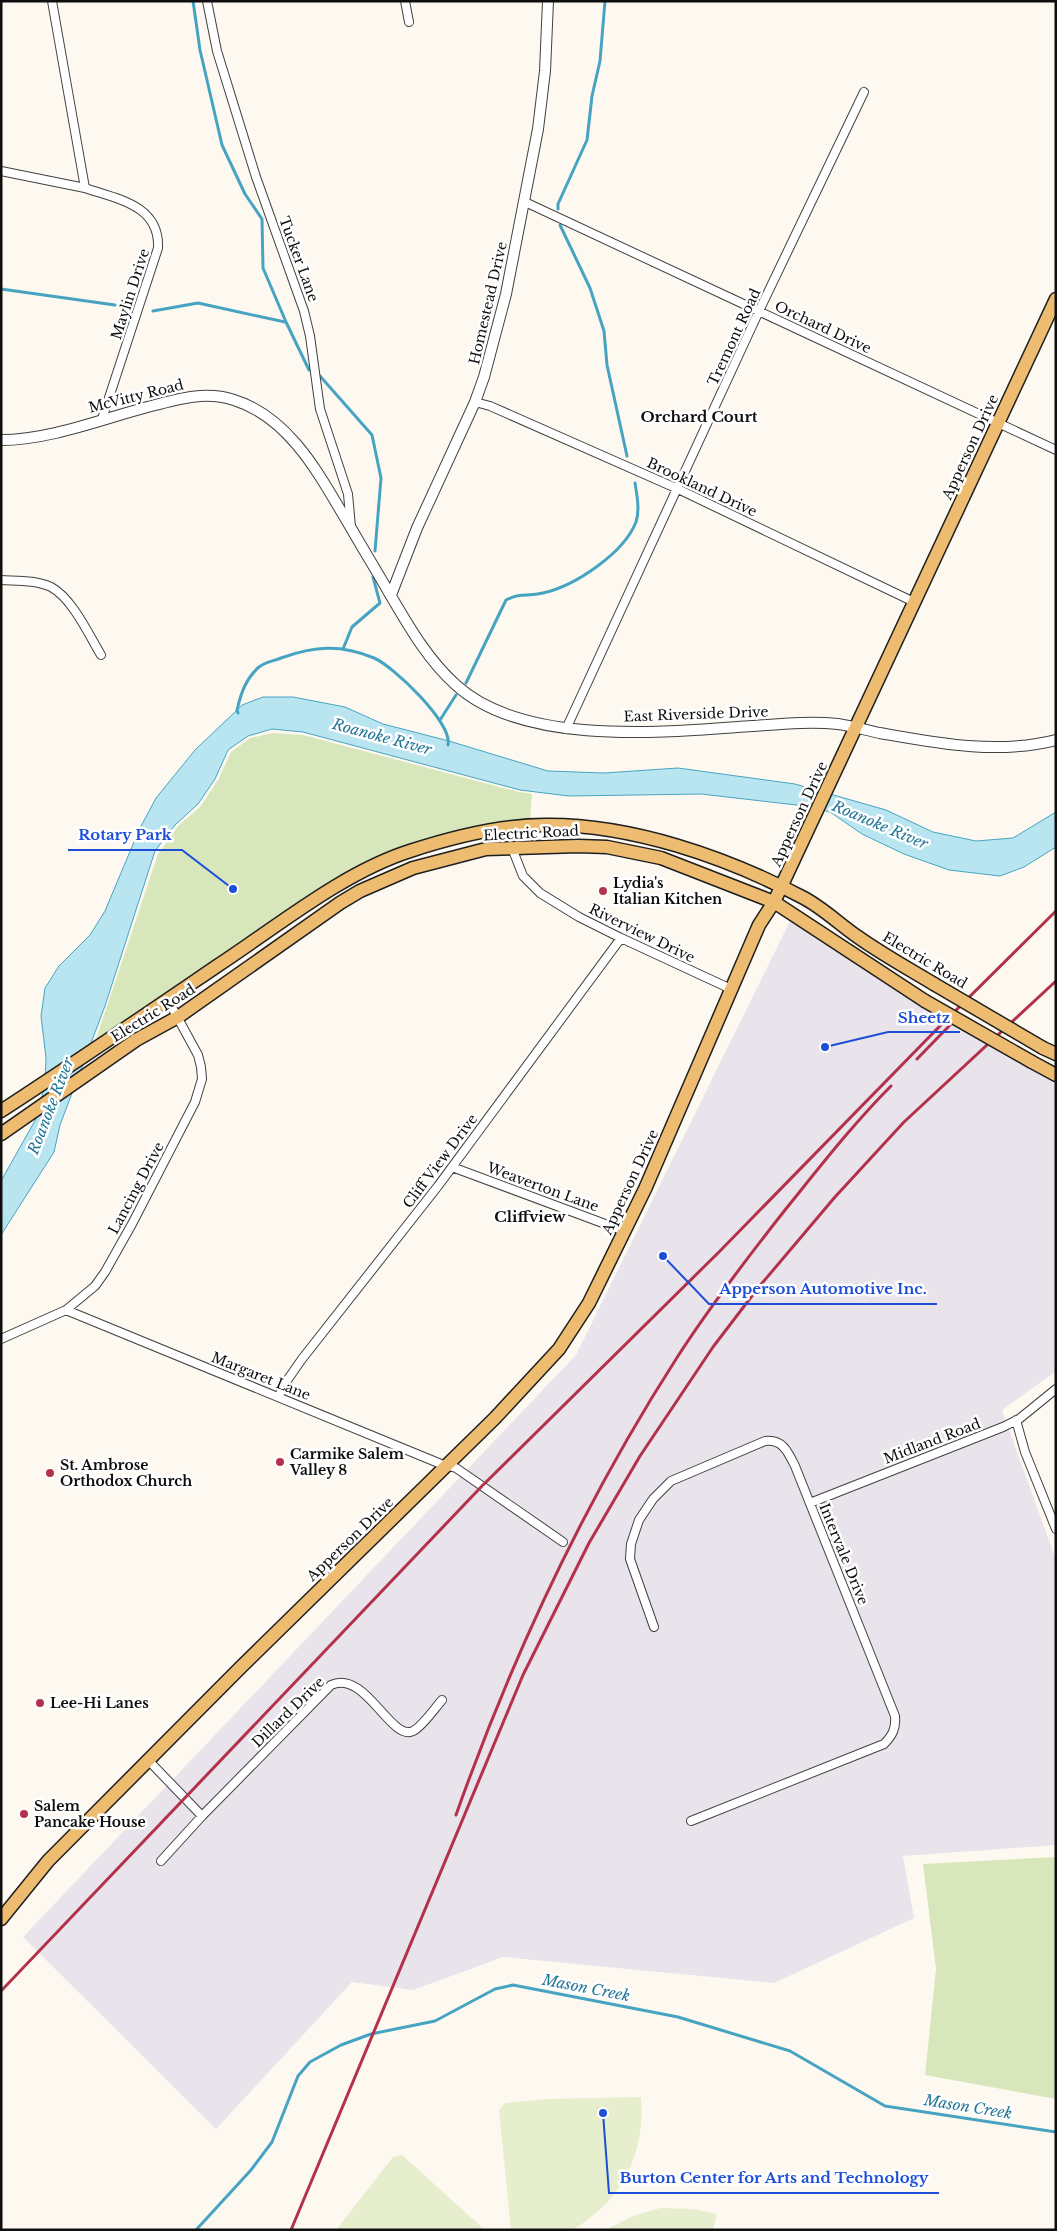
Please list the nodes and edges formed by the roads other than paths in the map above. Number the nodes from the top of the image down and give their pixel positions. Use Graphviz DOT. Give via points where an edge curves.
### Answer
graph roads {
  1 [pos="52,1"];
  2 [pos="207,1"];
  3 [pos="405,1"];
  4 [pos="548,1"];
  5 [pos="409,22"];
  6 [pos="864,92"];
  7 [pos="1,172"];
  8 [pos="84,188"];
  9 [pos="525,202"];
  10 [pos="1056,299"];
  11 [pos="758,312"];
  12 [pos="475,402"];
  13 [pos="102,419"];
  14 [pos="998,423"];
  15 [pos="1,440"];
  16 [pos="1056,450"];
  17 [pos="678,489"];
  18 [pos="351,529"];
  19 [pos="1,580"];
  20 [pos="390,595"];
  21 [pos="914,602"];
  22 [pos="101,655"];
  23 [pos="566,728"];
  24 [pos="856,728"];
  25 [pos="1056,740"];
  26 [pos="512,848"];
  27 [pos="781,887"];
  28 [pos="774,902"];
  29 [pos="621,938"];
  30 [pos="731,989"];
  31 [pos="168,1000"];
  32 [pos="178,1017"];
  33 [pos="1056,1054"];
  34 [pos="1056,1075"];
  35 [pos="1,1111"];
  36 [pos="1,1134"];
  37 [pos="452,1167"];
  38 [pos="624,1231"];
  39 [pos="66,1310"];
  40 [pos="1,1339"];
  41 [pos="1056,1389"];
  42 [pos="279,1396"];
  43 [pos="1016,1420"];
  44 [pos="446,1466"];
  45 [pos="810,1503"];
  46 [pos="1056,1529"];
  47 [pos="563,1542"];
  48 [pos="654,1627"];
  49 [pos="442,1700"];
  50 [pos="148,1760"];
  51 [pos="202,1816"];
  52 [pos="691,1821"];
  53 [pos="161,1862"];
  54 [pos="1,1919"];
  1 -- 8 [label="street"];
  2 -- 18 [label="street, Tucker Lane" via="217,51 256,177 304,311 320,409 348,494"];
  3 -- 5 [label="street"];
  4 -- 9 [label="street, Homestead Drive" via="545,71"];
  6 -- 11 [label="street, Tremont Road"];
  7 -- 8 [label="street, Maylin Drive"];
  8 -- 13 [label="street, Maylin Drive" via="139,208 153,220 158,237 158,248"];
  9 -- 11 [label="street, Orchard Drive"];
  9 -- 12 [label="street, Homestead Drive" via="506,294"];
  10 -- 14 [label="main road, Apperson Drive"];
  11 -- 14 [label="street, Orchard Drive"];
  11 -- 17 [label="street, Tremont Road"];
  12 -- 17 [label="street, Brookland Drive"];
  12 -- 20 [label="street, Homestead Drive" via="421,518"];
  13 -- 15 [label="street, McVitty Road" via="33,438"];
  13 -- 18 [label="street, McVitty Road" via="203,395 220,396 247,405 277,425 302,451"];
  14 -- 16 [label="street, Orchard Drive"];
  14 -- 21 [label="main road, Apperson Drive"];
  17 -- 21 [label="street, Brookland Drive"];
  17 -- 23 [label="street, Tremont Road"];
  18 -- 20 [label="street, McVitty Road"];
  19 -- 22 [label="street" via="41,584 60,593"];
  20 -- 23 [label="street, East Riverside Drive" via="426,652 458,686 481,703 506,715"];
  21 -- 24 [label="main road, Apperson Drive"];
  23 -- 24 [label="street, East Riverside Drive" via="650,730 837,724"];
  24 -- 25 [label="street, East Riverside Drive" via="956,745 1016,746"];
  24 -- 27 [label="main road, Apperson Drive"];
  26 -- 28 [label="main road, Electric Road" via="578,846 626,850 668,860"];
  26 -- 29 [label="street, Riverview Drive" via="523,876 531,885 579,917"];
  26 -- 32 [label="main road, Electric Road" via="486,849 413,868 360,892"];
  27 -- 28 [label="main road, Apperson Drive"];
  27 -- 31 [label="main road, Electric Road" via="720,860 631,833 544,825 487,832 410,851 332,888"];
  27 -- 33 [label="main road, Electric Road, bridge" via="804,898 861,939 934,984"];
  28 -- 30 [label="main road, Apperson Drive"];
  28 -- 34 [label="main road, Electric Road, bridge" via="925,1002"];
  29 -- 30 [label="street, Riverview Drive"];
  29 -- 37 [label="street, Cliff View Drive"];
  30 -- 38 [label="main road, Apperson Drive"];
  31 -- 32 [label="street, Lancing Drive"];
  31 -- 35 [label="main road, Electric Road"];
  32 -- 36 [label="main road, Electric Road" via="136,1040"];
  32 -- 39 [label="street, Lancing Drive" via="198,1055 202,1073 200,1090 105,1272 95,1286"];
  37 -- 38 [label="street, Weaverton Lane"];
  37 -- 42 [label="street, Cliff View Drive" via="302,1359"];
  38 -- 44 [label="main road, Apperson Drive" via="589,1303 559,1349 519,1395"];
  39 -- 40 [label="street, Lancing Drive"];
  39 -- 42 [label="street, Margaret Lane"];
  41 -- 43 [label="street, Midland Road"];
  42 -- 44 [label="street, Margaret Lane"];
  43 -- 45 [label="street, Midland Road"];
  43 -- 46 [label="street" via="1025,1452"];
  44 -- 47 [label="street, Margaret Lane" via="463,1472"];
  44 -- 50 [label="main road, Apperson Drive"];
  45 -- 48 [label="street, Intervale Drive" via="788,1450 772,1440 670,1481 639,1520 631,1544 630,1559"];
  45 -- 52 [label="street, Intervale Drive" via="895,1716 893,1733 884,1744"];
  49 -- 51 [label="street, Dillard Drive" via="416,1729 408,1733 356,1686 344,1681 331,1685"];
  50 -- 51 [label="street"];
  50 -- 54 [label="main road, Apperson Drive" via="48,1861"];
  51 -- 53 [label="street, Dillard Drive"];
}
